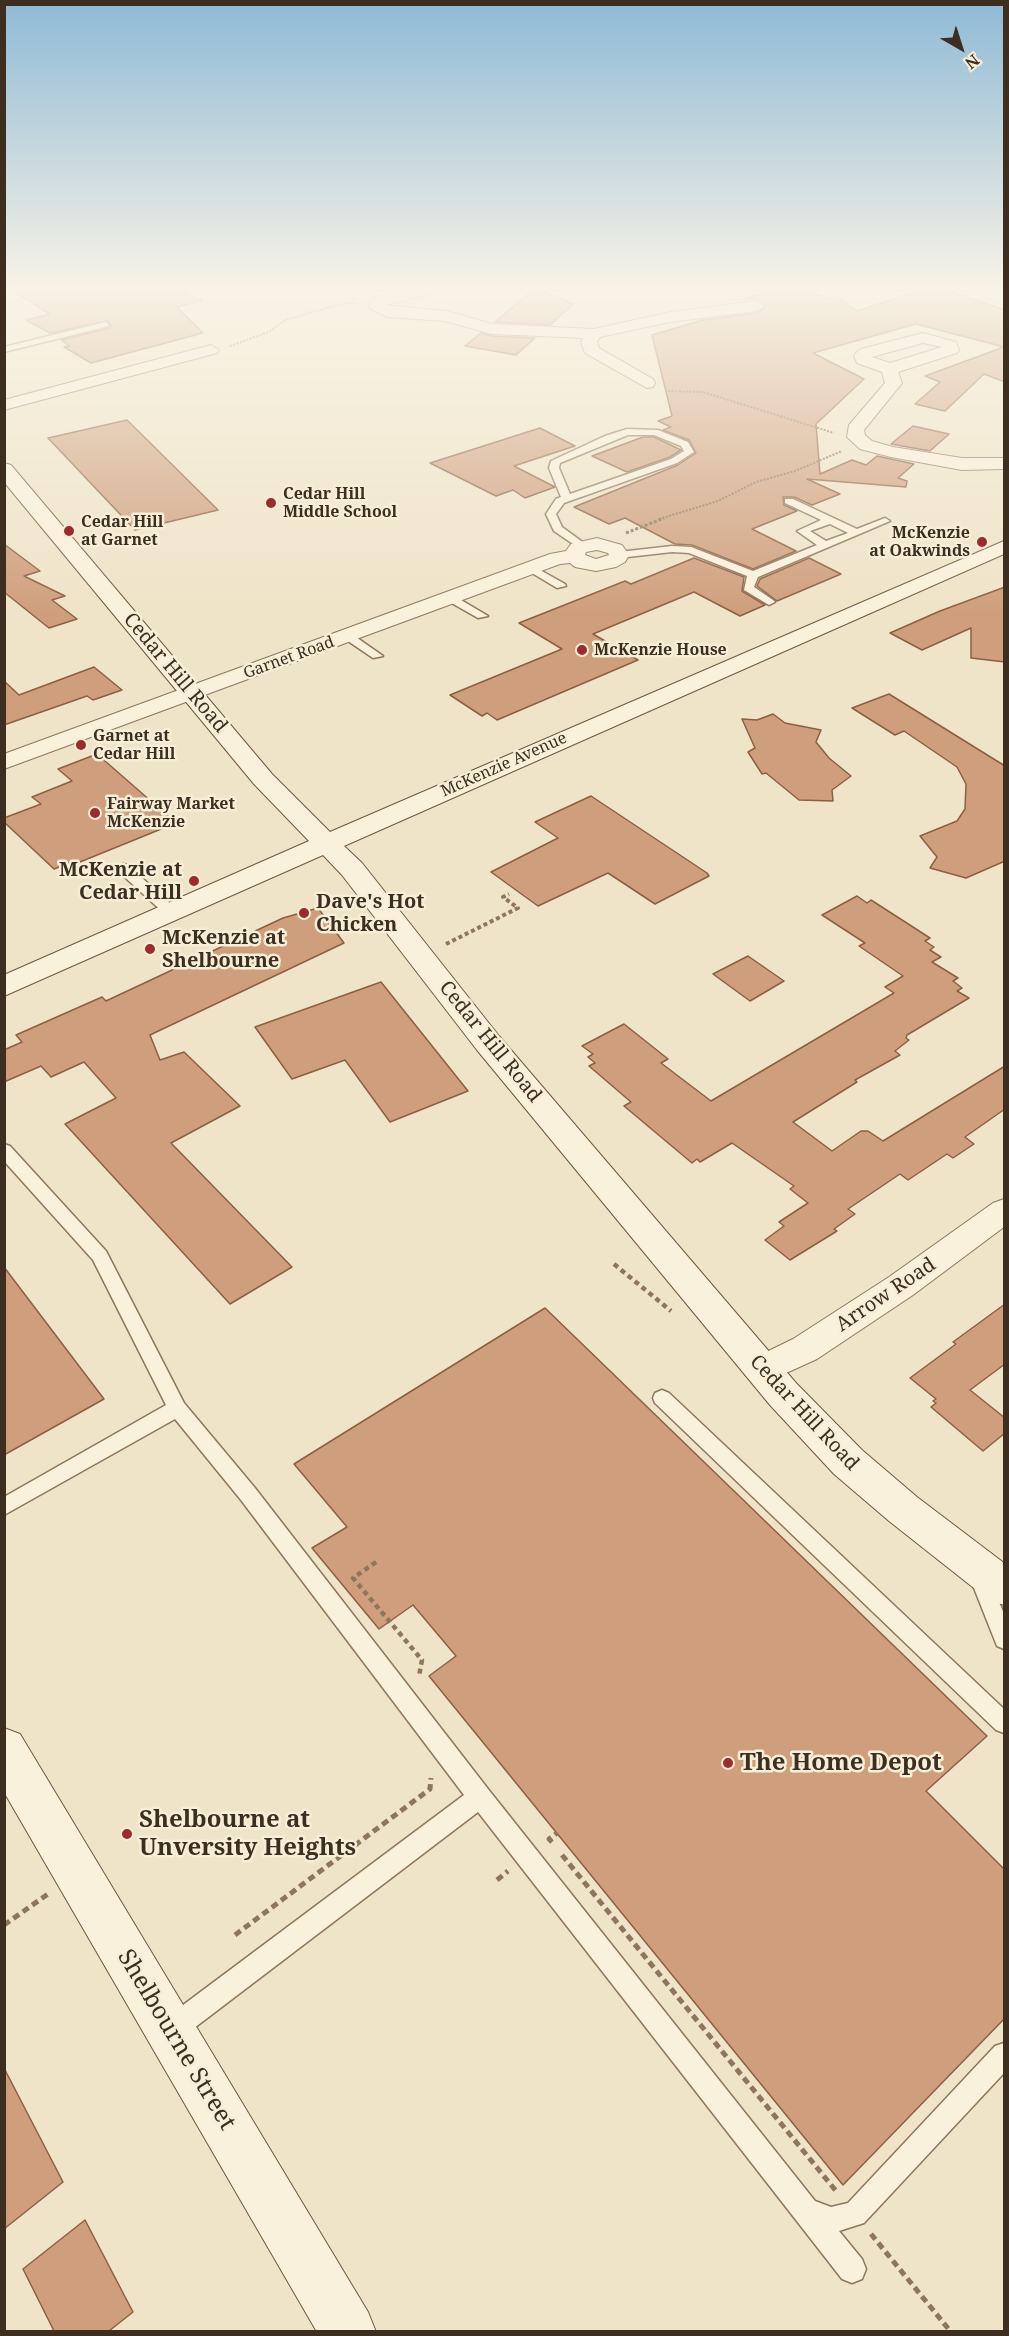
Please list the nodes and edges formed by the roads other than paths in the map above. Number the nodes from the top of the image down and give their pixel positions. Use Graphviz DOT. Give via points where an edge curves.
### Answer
graph roads {
  1 [pos="45,394"];
  2 [pos="885,394"];
  3 [pos="4,405"];
  4 [pos="1005,464"];
  5 [pos="4,469"];
  6 [pos="566,498"];
  7 [pos="789,501"];
  8 [pos="830,520"];
  9 [pos="885,521"];
  10 [pos="857,532"];
  11 [pos="826,546"];
  12 [pos="1005,547"];
  13 [pos="612,550"];
  14 [pos="579,551"];
  15 [pos="531,568"];
  16 [pos="753,575"];
  17 [pos="561,586"];
  18 [pos="452,599"];
  19 [pos="769,602"];
  20 [pos="482,616"];
  21 [pos="349,637"];
  22 [pos="377,656"];
  23 [pos="192,693"];
  24 [pos="4,762"];
  25 [pos="326,844"];
  26 [pos="123,868"];
  27 [pos="172,913"];
  28 [pos="4,987"];
  29 [pos="4,1150"];
  30 [pos="1005,1211"];
  31 [pos="762,1370"];
  32 [pos="662,1398"];
  33 [pos="177,1408"];
  34 [pos="4,1507"];
  35 [pos="990,1577"];
  36 [pos="1005,1639"];
  37 [pos="1005,1723"];
  38 [pos="4,1749"];
  39 [pos="480,1797"];
  40 [pos="169,2031"];
  41 [pos="1005,2055"];
  42 [pos="807,2211"];
  43 [pos="852,2269"];
  44 [pos="348,2331"];
  1 -- 3 [label="street"];
  2 -- 4 [label="street" via="855,429 861,441 891,452 962,464"];
  5 -- 23 [label="street, Cedar Hill Road"];
  6 -- 6 [label="lane" via="674,461 689,452 685,444 655,432 627,432 608,438 556,461 554,468"];
  6 -- 14 [label="lane" via="550,514"];
  7 -- 8 [label="lane"];
  8 -- 10 [label="lane"];
  8 -- 11 [label="lane" via="802,531"];
  9 -- 10 [label="lane"];
  10 -- 11 [label="lane"];
  11 -- 16 [label="lane"];
  12 -- 25 [label="street, McKenzie Avenue"];
  13 -- 14 [label="street, Garnet Road" via="615,561 603,565 582,562"];
  13 -- 16 [label="lane" via="690,550"];
  14 -- 15 [label="street, Garnet Road"];
  15 -- 17 [label="lane"];
  15 -- 18 [label="street, Garnet Road"];
  16 -- 19 [label="lane" via="748,588"];
  18 -- 20 [label="lane"];
  18 -- 21 [label="street, Garnet Road"];
  21 -- 22 [label="lane"];
  21 -- 23 [label="street, Garnet Road"];
  23 -- 24 [label="street, Garnet Road"];
  23 -- 25 [label="street, Cedar Hill Road" via="263,779"];
  25 -- 27 [label="street, McKenzie Avenue"];
  25 -- 31 [label="street, Cedar Hill Road" via="365,885 488,1043"];
  26 -- 27 [label="lane"];
  27 -- 28 [label="street, McKenzie Avenue"];
  29 -- 33 [label="lane" via="99,1256"];
  30 -- 31 [label="street, Arrow Road" via="805,1349"];
  31 -- 35 [label="street, Cedar Hill Road" via="848,1462"];
  32 -- 37 [label="lane"];
  33 -- 34 [label="lane"];
  33 -- 39 [label="lane" via="248,1494"];
  35 -- 36 [label="lane"];
  38 -- 40 [label="street, Shelbourne Street"];
  39 -- 40 [label="lane"];
  39 -- 42 [label="lane"];
  40 -- 44 [label="street, Shelbourne Street"];
  41 -- 42 [label="lane" via="855,2214 831,2220"];
  42 -- 43 [label="lane"];
}
